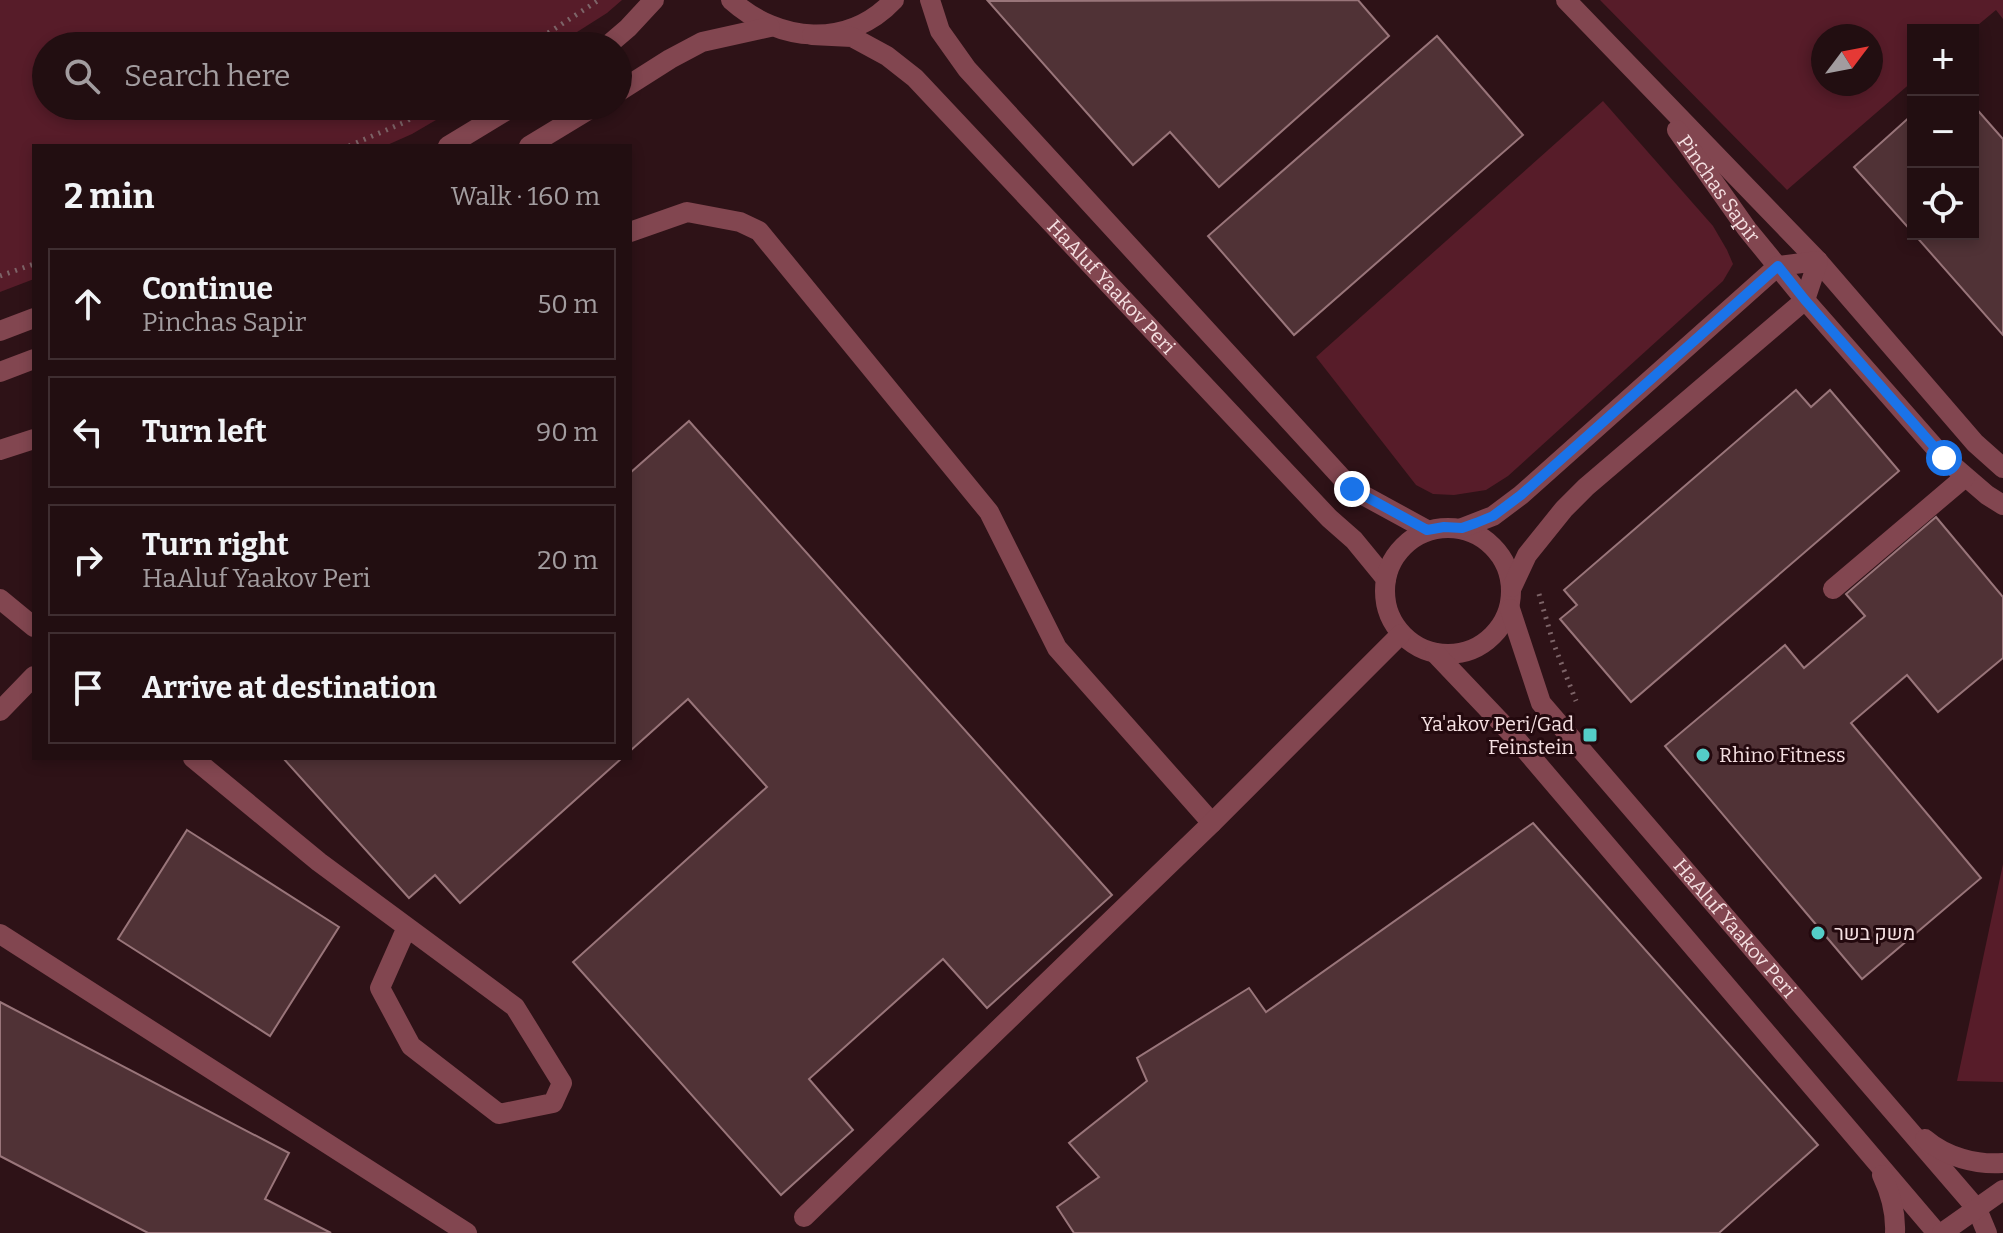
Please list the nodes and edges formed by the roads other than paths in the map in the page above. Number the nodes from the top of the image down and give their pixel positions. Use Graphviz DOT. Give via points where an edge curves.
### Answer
graph roads {
  1 [pos="654,0"];
  2 [pos="731,0"];
  3 [pos="894,0"];
  4 [pos="930,0"];
  5 [pos="1566,0"];
  6 [pos="770,27"];
  7 [pos="623,32"];
  8 [pos="812,35"];
  9 [pos="1638,75"];
  10 [pos="632,84"];
  11 [pos="491,120"];
  12 [pos="572,120"];
  13 [pos="451,144"];
  14 [pos="532,144"];
  15 [pos="632,231"];
  16 [pos="1818,261"];
  17 [pos="1778,266"];
  18 [pos="1805,300"];
  19 [pos="32,319"];
  20 [pos="0,331"];
  21 [pos="32,360"];
  22 [pos="0,372"];
  23 [pos="32,440"];
  24 [pos="0,450"];
  25 [pos="2003,468"];
  26 [pos="1965,477"];
  27 [pos="2003,505"];
  28 [pos="1462,528"];
  29 [pos="1427,530"];
  30 [pos="1386,579"];
  31 [pos="1512,587"];
  32 [pos="1833,589"];
  33 [pos="0,599"];
  34 [pos="1510,609"];
  35 [pos="32,625"];
  36 [pos="1401,634"];
  37 [pos="1435,653"];
  38 [pos="32,678"];
  39 [pos="1,707"];
  40 [pos="195,760"];
  41 [pos="1212,823"];
  42 [pos="407,927"];
  43 [pos="0,934"];
  44 [pos="1896,1115"];
  45 [pos="1874,1157"];
  46 [pos="2003,1163"];
  47 [pos="2003,1190"];
  48 [pos="1977,1209"];
  49 [pos="804,1217"];
  50 [pos="467,1233"];
  51 [pos="1895,1233"];
  52 [pos="1940,1233"];
  53 [pos="1987,1233"];
  1 -- 7 [label="street"];
  2 -- 6 [label="street"];
  3 -- 8 [label="street" via="864,23"];
  4 -- 29 [label="street, HaAluf Yaakov Peri" via="940,31 967,69 1352,489"];
  5 -- 9 [label="street, Pinchas Sapir"];
  6 -- 8 [label="street"];
  6 -- 10 [label="street" via="702,42"];
  8 -- 30 [label="street, HaAluf Yaakov Peri" via="852,37 915,78"];
  9 -- 16 [label="street, Pinchas Sapir"];
  9 -- 17 [label="street, Pinchas Sapir"];
  11 -- 13 [label="street"];
  12 -- 14 [label="street"];
  15 -- 41 [label="street" via="687,212 759,231 989,512 1057,648"];
  16 -- 17 [label="street"];
  16 -- 18 [label="street"];
  16 -- 25 [label="street, Pinchas Sapir" via="1975,443"];
  17 -- 18 [label="street, Pinchas Sapir"];
  17 -- 28 [label="street" via="1521,495 1493,516"];
  18 -- 26 [label="street, Pinchas Sapir"];
  18 -- 31 [label="street" via="1586,487 1527,555"];
  19 -- 20 [label="street"];
  21 -- 22 [label="street"];
  23 -- 24 [label="street"];
  26 -- 27 [label="street, Pinchas Sapir"];
  26 -- 32 [label="street"];
  28 -- 29 [label="street"];
  28 -- 31 [label="street" via="1496,548"];
  29 -- 30 [label="street" via="1401,547"];
  30 -- 36 [label="street" via="1390,617"];
  31 -- 34 [label="street"];
  33 -- 35 [label="street"];
  34 -- 37 [label="street" via="1502,626 1472,650"];
  34 -- 44 [label="street, HaAluf Yaakov Peri" via="1541,703"];
  36 -- 37 [label="street"];
  36 -- 41 [label="street"];
  37 -- 45 [label="street" via="1511,733"];
  38 -- 39 [label="street"];
  40 -- 42 [label="street"];
  41 -- 49 [label="street"];
  42 -- 42 [label="street" via="515,1007 562,1083 553,1103 499,1114 411,1046 380,988"];
  43 -- 50 [label="street"];
  44 -- 46 [label="street" via="1945,1153 1982,1164"];
  44 -- 48 [label="street, HaAluf Yaakov Peri"];
  45 -- 51 [label="street" via="1893,1203"];
  45 -- 52 [label="street"];
  47 -- 48 [label="street"];
  48 -- 52 [label="street"];
  48 -- 53 [label="street, HaAluf Yaakov Peri"];
}
